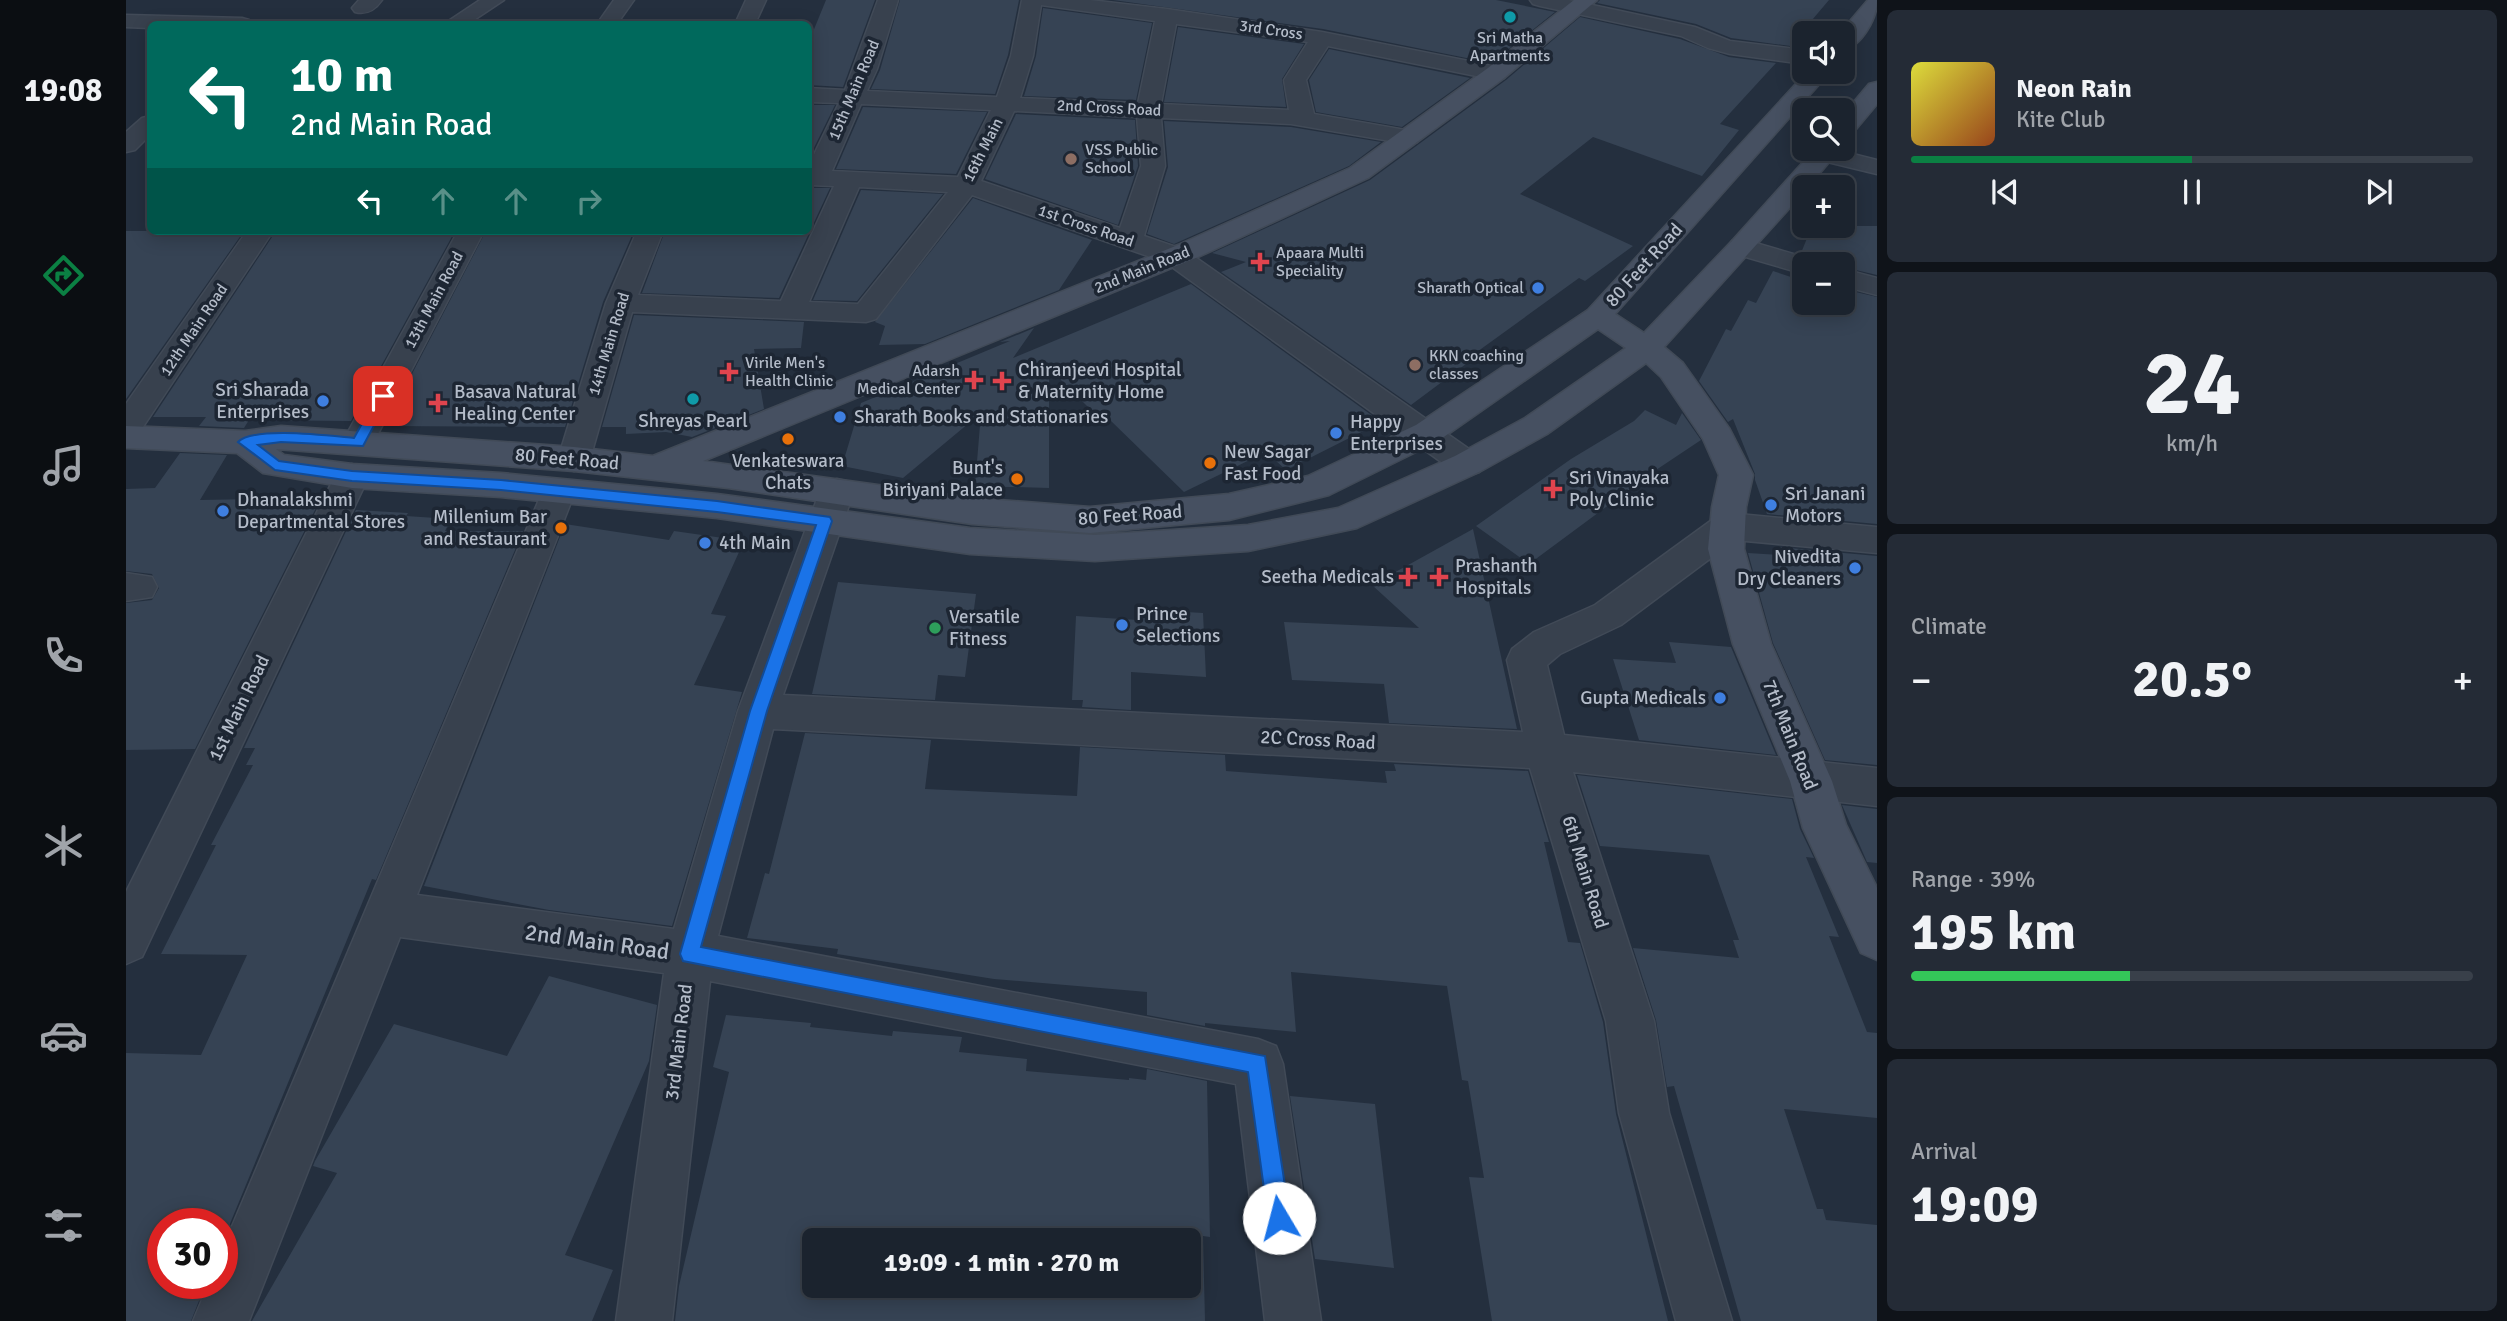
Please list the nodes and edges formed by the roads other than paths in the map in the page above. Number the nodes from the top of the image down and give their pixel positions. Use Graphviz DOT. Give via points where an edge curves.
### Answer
graph roads {
  1 [pos="494,0"];
  2 [pos="624,0"];
  3 [pos="756,0"];
  4 [pos="888,0"];
  5 [pos="1032,0"];
  6 [pos="1044,0"];
  7 [pos="1540,0"];
  8 [pos="1877,2"];
  9 [pos="1582,4"];
  10 [pos="1167,15"];
  11 [pos="126,21"];
  12 [pos="459,21"];
  13 [pos="609,21"];
  14 [pos="746,21"];
  15 [pos="147,22"];
  16 [pos="1855,29"];
  17 [pos="1322,38"];
  18 [pos="1792,58"];
  19 [pos="1496,73"];
  20 [pos="1873,77"];
  21 [pos="1792,79"];
  22 [pos="812,94"];
  23 [pos="854,96"];
  24 [pos="1006,104"];
  25 [pos="1855,106"];
  26 [pos="1148,110"];
  27 [pos="1303,119"];
  28 [pos="147,126"];
  29 [pos="1408,137"];
  30 [pos="126,145"];
  31 [pos="1855,156"];
  32 [pos="1817,161"];
  33 [pos="1877,167"];
  34 [pos="812,177"];
  35 [pos="850,179"];
  36 [pos="967,185"];
  37 [pos="257,235"];
  38 [pos="469,235"];
  39 [pos="648,235"];
  40 [pos="1129,241"];
  41 [pos="1742,247"];
  42 [pos="1175,256"];
  43 [pos="1792,262"];
  44 [pos="1855,281"];
  45 [pos="1877,288"];
  46 [pos="621,303"];
  47 [pos="791,310"];
  48 [pos="1598,316"];
  49 [pos="1647,348"];
  50 [pos="126,428"];
  51 [pos="1427,433"];
  52 [pos="126,437"];
  53 [pos="355,459"];
  54 [pos="1467,464"];
  55 [pos="656,468"];
  56 [pos="566,476"];
  57 [pos="831,506"];
  58 [pos="1229,507"];
  59 [pos="1728,526"];
  60 [pos="1248,538"];
  61 [pos="1877,540"];
  62 [pos="758,711"];
  63 [pos="1545,751"];
  64 [pos="1811,781"];
  65 [pos="1877,787"];
  66 [pos="389,913"];
  67 [pos="1877,937"];
  68 [pos="126,941"];
  69 [pos="690,954"];
  70 [pos="222,1321"];
  71 [pos="644,1321"];
  72 [pos="1293,1321"];
  73 [pos="1704,1321"];
  1 -- 12 [label="street"];
  2 -- 13 [label="street"];
  3 -- 14 [label="street"];
  4 -- 23 [label="street, 15th Main Road"];
  5 -- 24 [label="street, 16th Main" via="1022,55"];
  6 -- 10 [label="street, 3rd Cross"];
  7 -- 9 [label="street"];
  8 -- 16 [label="main road"];
  9 -- 18 [label="street" via="1688,31 1702,40"];
  9 -- 19 [label="main road, 2nd Main Road"];
  10 -- 17 [label="street, 3rd Cross"];
  10 -- 26 [label="street"];
  11 -- 15 [label="street"];
  17 -- 19 [label="street, 3rd Cross"];
  17 -- 27 [label="street" via="1295,80"];
  19 -- 29 [label="main road, 2nd Main Road"];
  20 -- 25 [label="main road, 80 Feet Road"];
  21 -- 48 [label="main road, 80 Feet Road"];
  22 -- 23 [label="street, 2nd Cross Road"];
  23 -- 24 [label="street, 2nd Cross Road"];
  23 -- 34 [label="street, 15th Main Road"];
  24 -- 26 [label="street, 2nd Cross Road"];
  24 -- 36 [label="street, 16th Main"];
  26 -- 27 [label="street, 2nd Cross Road"];
  26 -- 40 [label="street" via="1153,166"];
  27 -- 29 [label="street, 2nd Cross Road"];
  28 -- 30 [label="street"];
  29 -- 42 [label="main road, 2nd Main Road" via="1359,173"];
  31 -- 33 [label="street"];
  32 -- 41 [label="main road, 80 Feet Road"];
  34 -- 35 [label="street, 1st Cross Road"];
  35 -- 36 [label="street, 1st Cross Road"];
  35 -- 47 [label="street"];
  36 -- 40 [label="street, 1st Cross Road"];
  36 -- 47 [label="street, 16th Main" via="866,313"];
  37 -- 50 [label="street, 12th Main Road"];
  38 -- 53 [label="street, 13th Main Road"];
  39 -- 46 [label="street, 14th Main Road"];
  40 -- 42 [label="street, 1st Cross Road"];
  41 -- 43 [label="street"];
  41 -- 49 [label="main road, 80 Feet Road"];
  42 -- 51 [label="street, 1st Cross Road"];
  42 -- 55 [label="main road, 2nd Main Road"];
  44 -- 45 [label="street"];
  46 -- 47 [label="street"];
  46 -- 56 [label="street, 14th Main Road"];
  48 -- 49 [label="main road, 7th Main Road"];
  48 -- 51 [label="main road, 80 Feet Road"];
  49 -- 54 [label="main road, 80 Feet Road" via="1536,426"];
  49 -- 59 [label="main road, 7th Main Road" via="1672,370 1718,436 1736,475"];
  51 -- 54 [label="street, 1st Cross Road"];
  51 -- 58 [label="main road, 80 Feet Road" via="1317,486"];
  52 -- 53 [label="main road, 80 Feet Road" via="245,442 275,465"];
  53 -- 56 [label="main road, 80 Feet Road" via="501,485"];
  53 -- 68 [label="street, 1st Main Road"];
  54 -- 60 [label="main road, 80 Feet Road" via="1345,519"];
  55 -- 56 [label="main road, 80 Feet Road"];
  55 -- 57 [label="main road, 80 Feet Road"];
  56 -- 57 [label="main road, 80 Feet Road" via="717,506"];
  56 -- 66 [label="street"];
  57 -- 58 [label="main road, 80 Feet Road" via="1090,520"];
  57 -- 60 [label="main road, 80 Feet Road" via="970,541 1095,548"];
  57 -- 62 [label="street, 3rd Main Road"];
  58 -- 60 [label="main road"];
  59 -- 61 [label="street"];
  59 -- 63 [label="street, 6th Main Road" via="1608,614 1547,643 1526,660"];
  59 -- 64 [label="main road, 7th Main Road" via="1726,549 1752,644"];
  62 -- 63 [label="street, 2C Cross Road"];
  62 -- 69 [label="street, 3rd Main Road"];
  63 -- 64 [label="street, 2C Cross Road"];
  63 -- 73 [label="street, 6th Main Road" via="1630,1021 1644,1113"];
  64 -- 65 [label="street, 2C Cross Road"];
  64 -- 67 [label="main road, 7th Main Road" via="1825,828"];
  66 -- 69 [label="street, 2nd Main Road"];
  66 -- 70 [label="street"];
  69 -- 71 [label="street, 3rd Main Road"];
  69 -- 72 [label="street, 2nd Main Road" via="1258,1063"];
}
